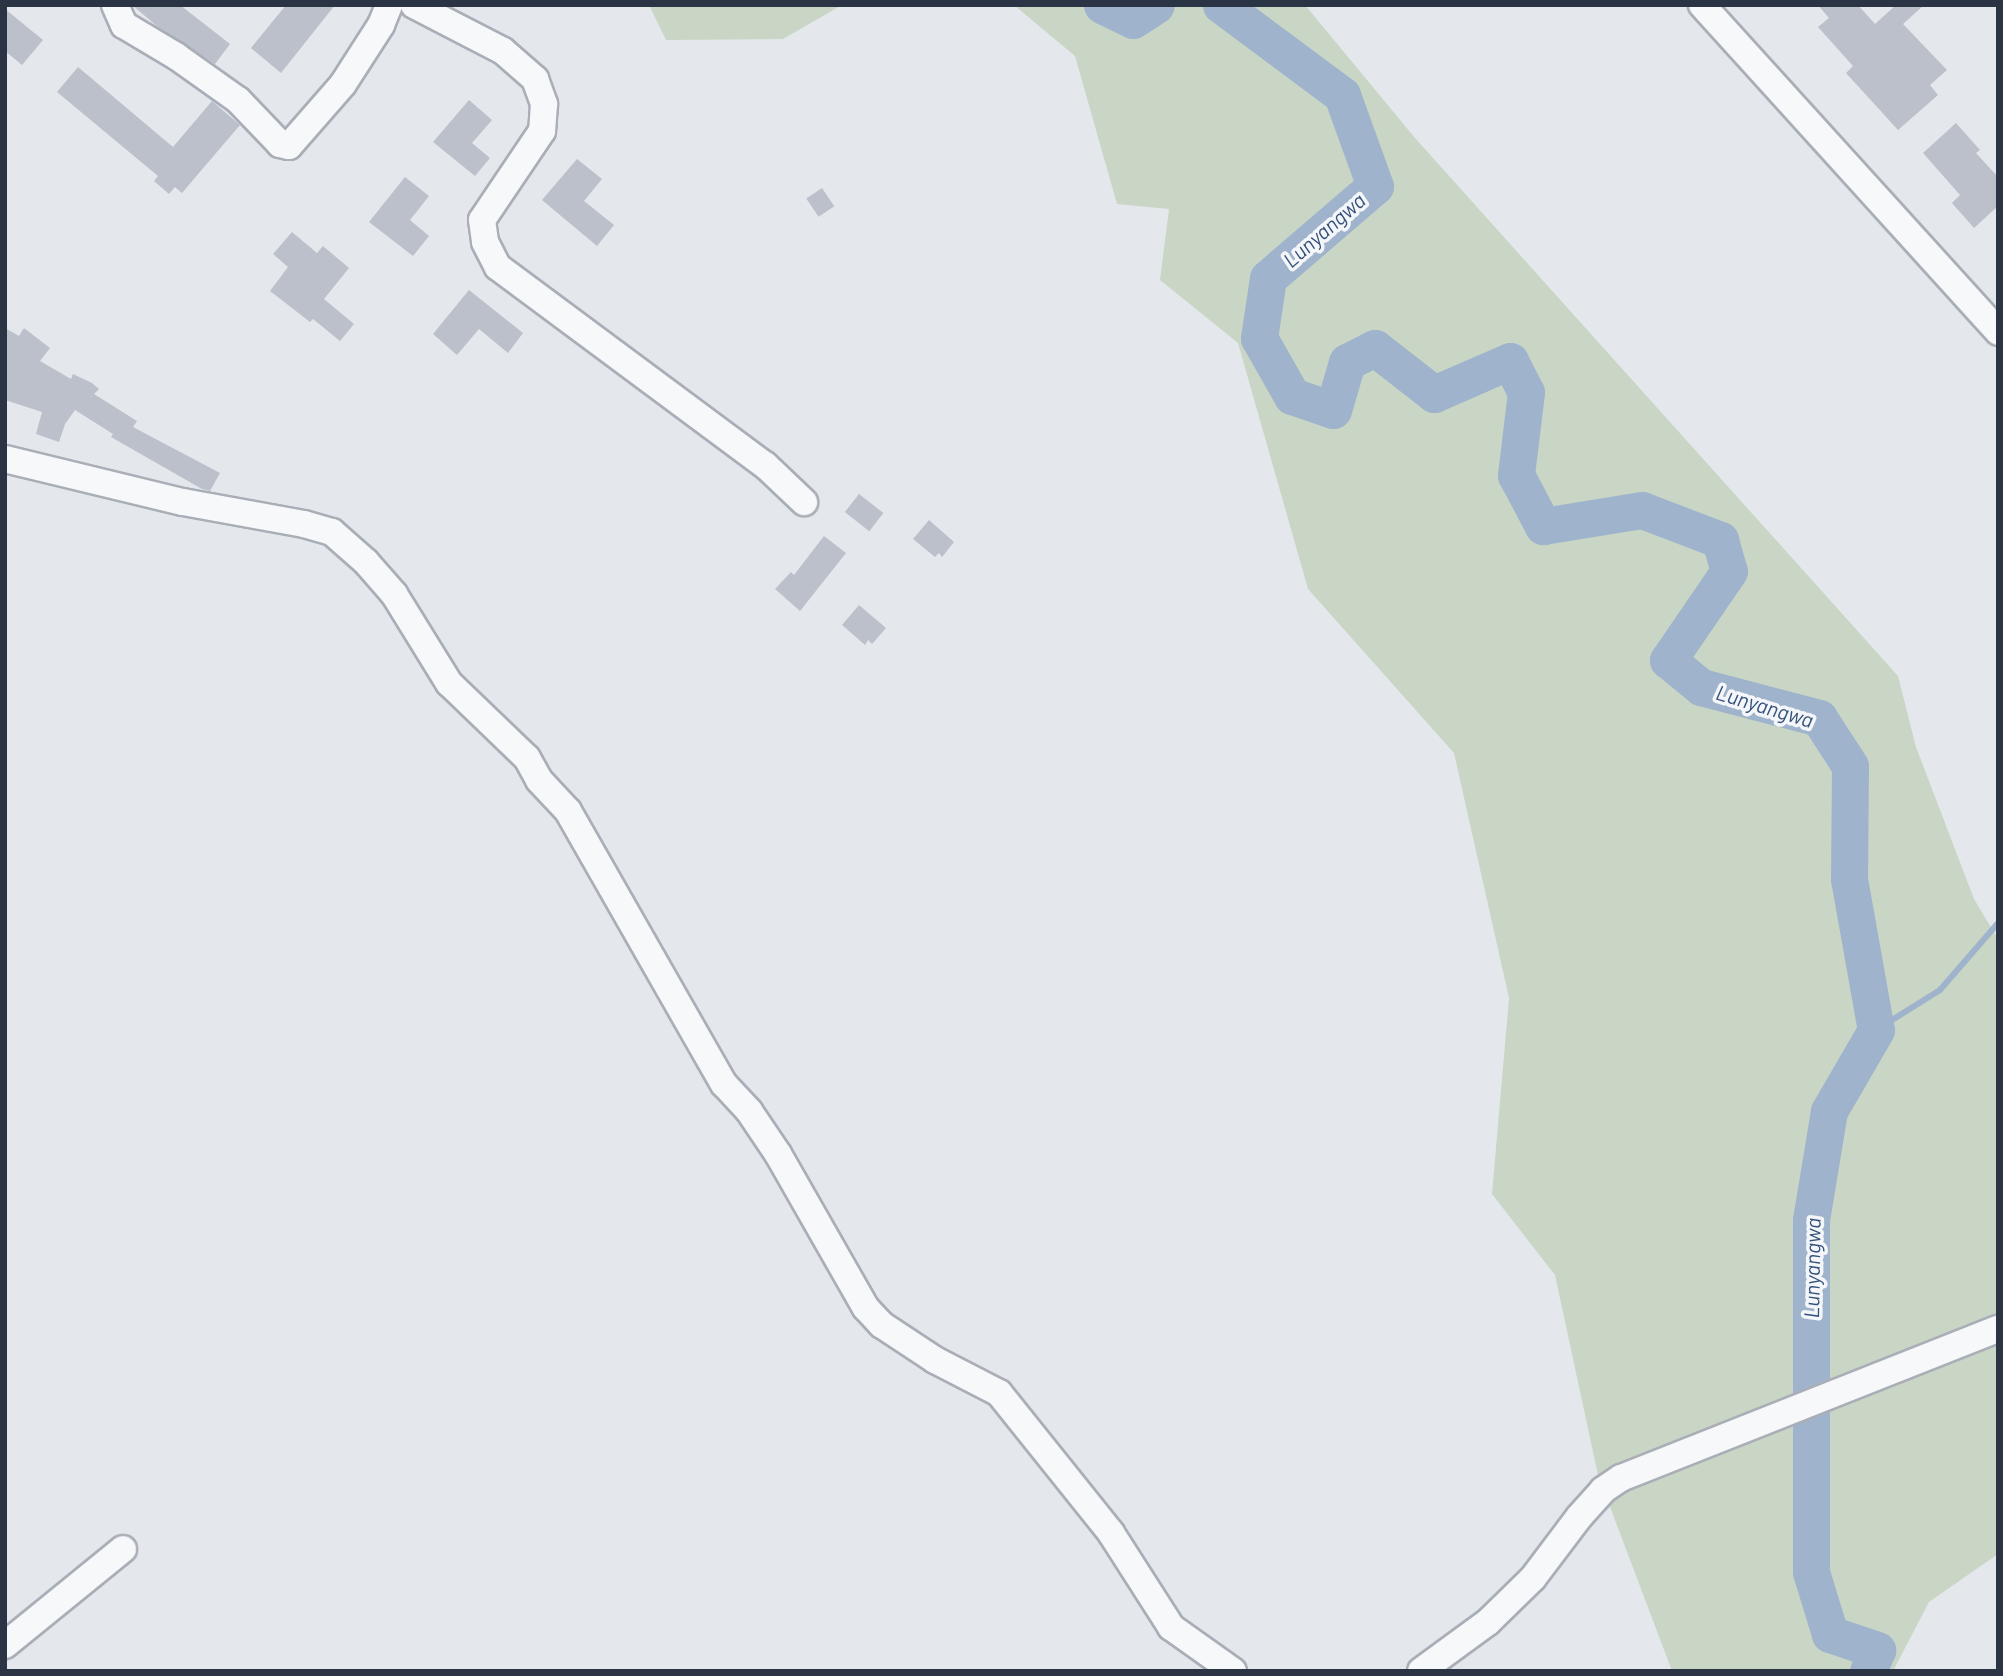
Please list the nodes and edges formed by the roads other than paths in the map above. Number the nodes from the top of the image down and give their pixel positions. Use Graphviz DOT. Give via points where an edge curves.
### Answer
graph roads {
  1 [pos="115,5"];
  2 [pos="389,5"];
  3 [pos="414,5"];
  4 [pos="1702,5"];
  5 [pos="1998,332"];
  6 [pos="5,459"];
  7 [pos="804,502"];
  8 [pos="1998,1329"];
  9 [pos="123,1549"];
  10 [pos="5,1645"];
  11 [pos="1233,1671"];
  12 [pos="1421,1671"];
  1 -- 2 [label="street" via="124,25 239,100 280,144 289,146 343,84"];
  3 -- 7 [label="street" via="503,51 535,79 544,104 542,131 482,220 485,243 498,267 765,465"];
  4 -- 5 [label="street"];
  6 -- 11 [label="street" via="184,502 304,524 332,532 366,562 394,594 449,683 527,758 539,780 568,811 724,1084 778,1154 866,1308 882,1325 935,1360 999,1393 1111,1533 1171,1627"];
  8 -- 12 [label="street" via="1621,1478 1579,1517 1534,1578 1488,1622"];
  9 -- 10 [label="street"];
}
